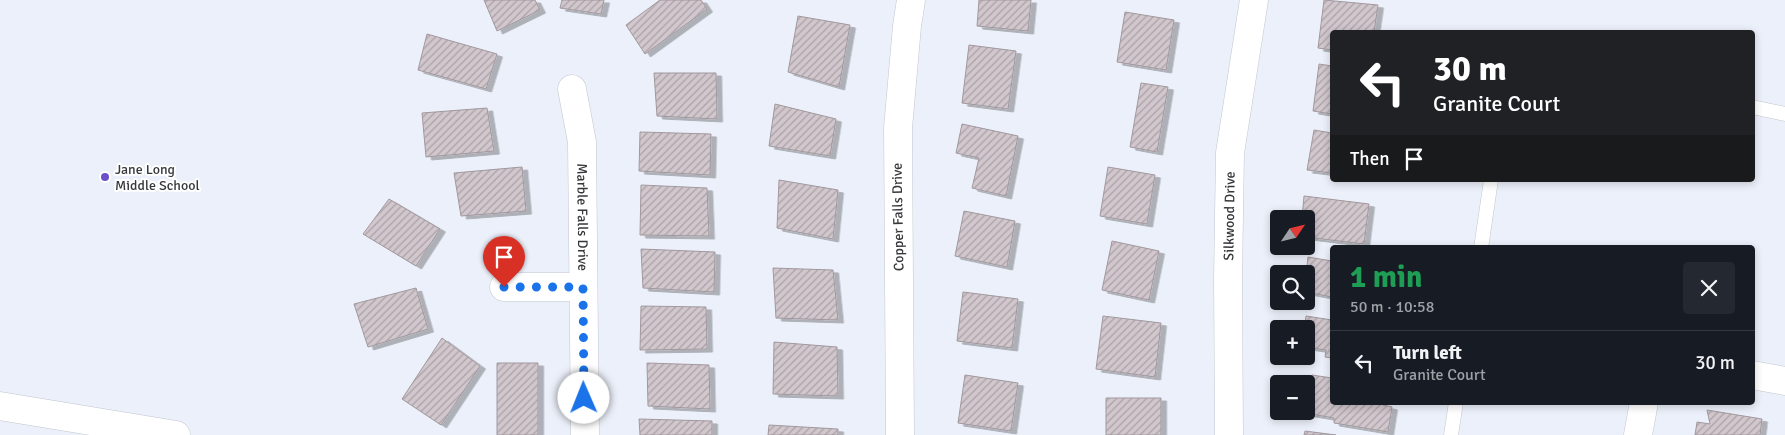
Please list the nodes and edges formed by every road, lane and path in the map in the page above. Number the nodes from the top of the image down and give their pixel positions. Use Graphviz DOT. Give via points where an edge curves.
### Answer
graph roads {
  1 [pos="911,0"];
  2 [pos="1254,0"];
  3 [pos="572,89"];
  4 [pos="1755,109"];
  5 [pos="1785,114"];
  6 [pos="1491,182"];
  7 [pos="1480,245"];
  8 [pos="504,287"];
  9 [pos="583,287"];
  10 [pos="1755,376"];
  11 [pos="1785,381"];
  12 [pos="1456,405"];
  13 [pos="1643,405"];
  14 [pos="0,406"];
  15 [pos="142,432"];
  16 [pos="176,435"];
  17 [pos="585,435"];
  18 [pos="900,435"];
  19 [pos="1229,435"];
  20 [pos="1451,435"];
  21 [pos="1638,435"];
  1 -- 18 [label="street, Copper Falls Drive" via="898,128"];
  2 -- 19 [label="street, Silkwood Drive" via="1230,153"];
  3 -- 9 [label="street, Marble Falls Drive" via="582,142"];
  4 -- 5 [label="lane"];
  6 -- 7 [label="lane"];
  8 -- 9 [label="street"];
  9 -- 17 [label="street, Marble Falls Drive"];
  10 -- 11 [label="street"];
  12 -- 20 [label="lane"];
  13 -- 21 [label="street"];
  14 -- 15 [label="street"];
  15 -- 16 [label="street"];
}
